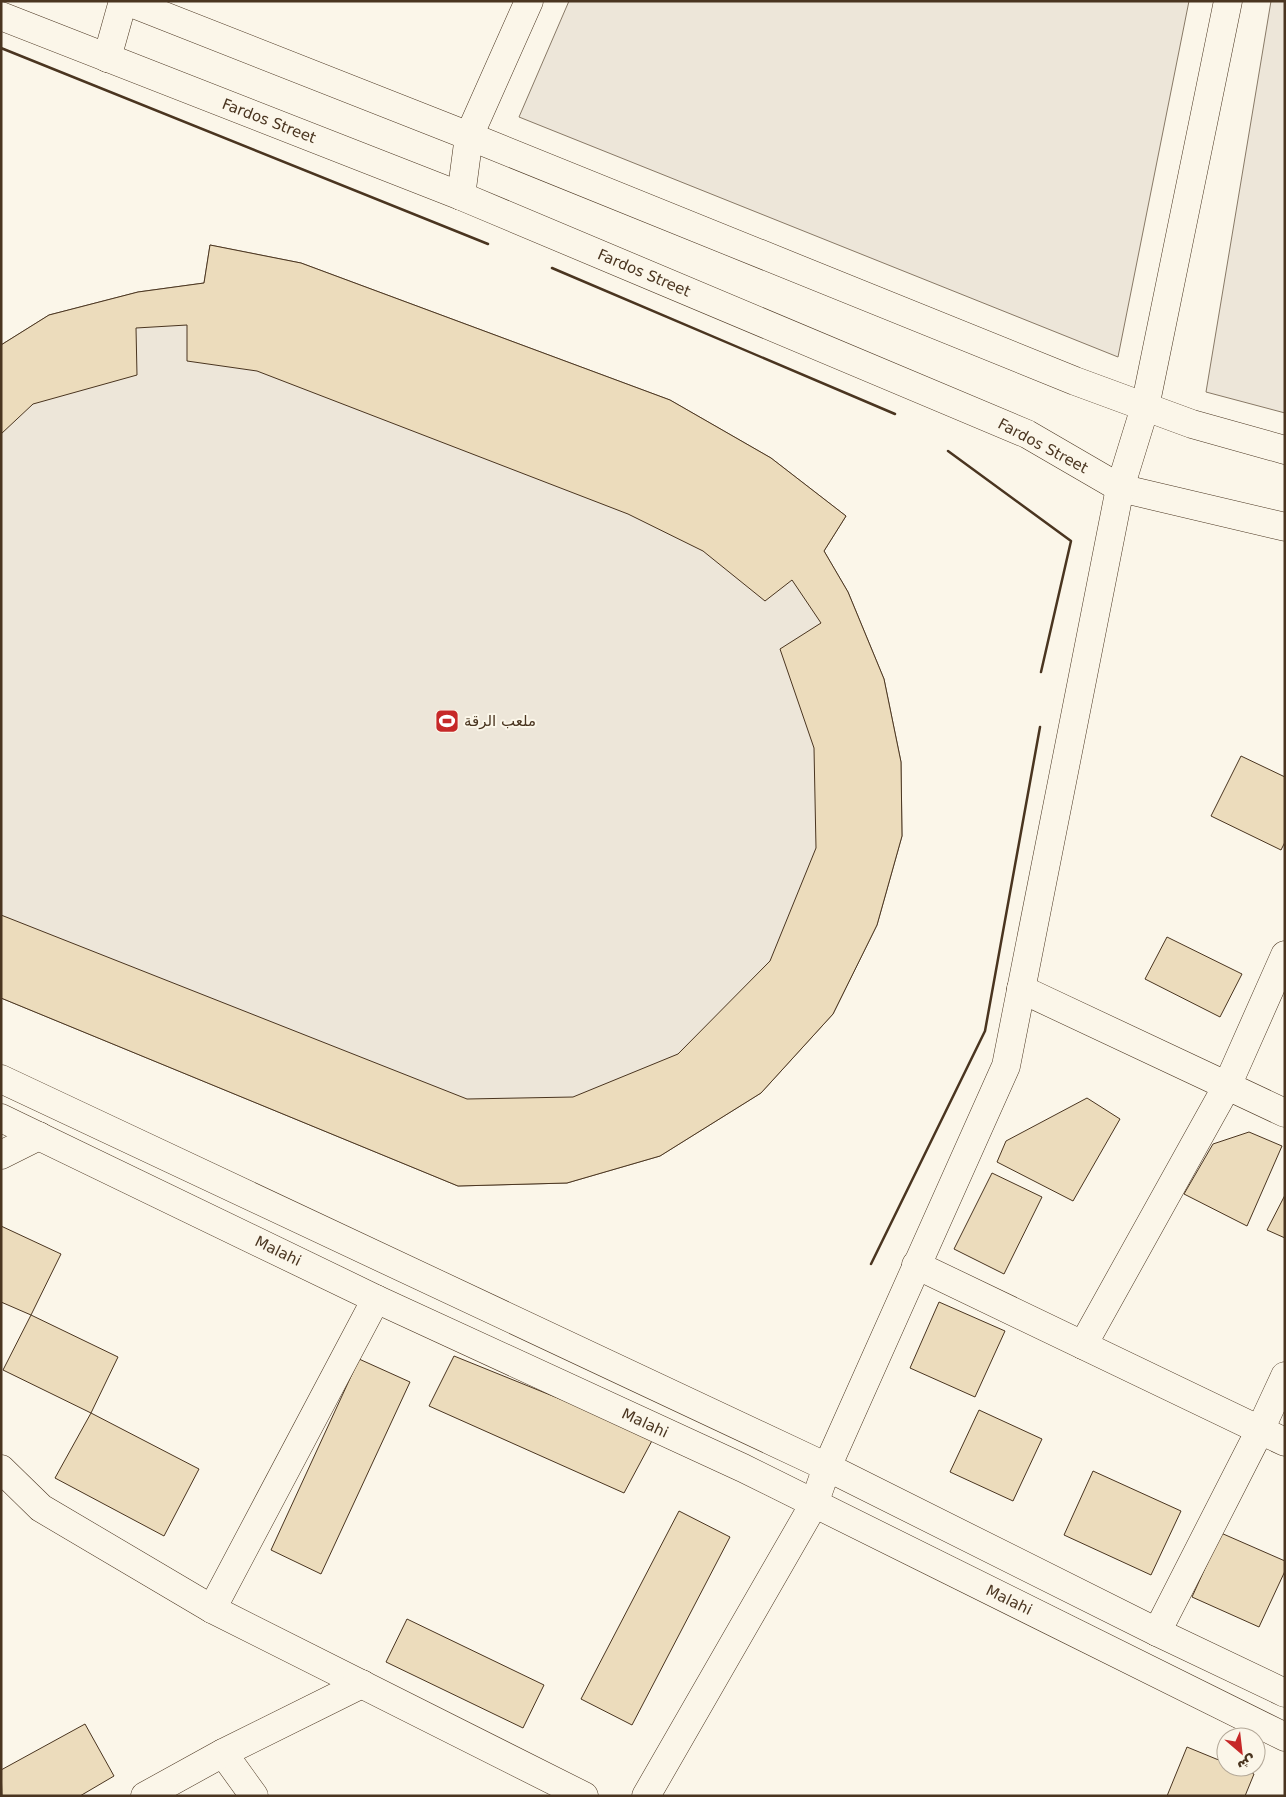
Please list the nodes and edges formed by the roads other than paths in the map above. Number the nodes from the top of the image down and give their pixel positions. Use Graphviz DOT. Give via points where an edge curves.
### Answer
graph roads {
  1 [pos="124,1"];
  2 [pos="529,1"];
  3 [pos="1228,1"];
  4 [pos="1,16"];
  5 [pos="107,58"];
  6 [pos="469,136"];
  7 [pos="460,196"];
  8 [pos="1145,407"];
  9 [pos="1285,450"];
  10 [pos="1120,488"];
  11 [pos="1285,527"];
  12 [pos="1285,955"];
  13 [pos="1021,989"];
  14 [pos="1,1079"];
  15 [pos="1227,1086"];
  16 [pos="1285,1113"];
  17 [pos="1,1118"];
  18 [pos="39,1136"];
  19 [pos="1,1155"];
  20 [pos="916,1265"];
  21 [pos="376,1299"];
  22 [pos="1084,1345"];
  23 [pos="1285,1376"];
  24 [pos="1260,1430"];
  25 [pos="1285,1442"];
  26 [pos="827,1466"];
  27 [pos="1,1469"];
  28 [pos="814,1504"];
  29 [pos="212,1609"];
  30 [pos="1157,1632"];
  31 [pos="362,1684"];
  32 [pos="1285,1693"];
  33 [pos="1285,1737"];
  34 [pos="223,1753"];
  35 [pos="145,1796"];
  36 [pos="254,1796"];
  37 [pos="584,1796"];
  38 [pos="646,1796"];
  1 -- 5 [label="street"];
  1 -- 6 [label="street"];
  2 -- 6 [label="street"];
  3 -- 8 [label="street"];
  4 -- 5 [label="street, Fardos Street"];
  5 -- 7 [label="street, Fardos Street"];
  6 -- 7 [label="street"];
  6 -- 8 [label="street"];
  7 -- 10 [label="street, Fardos Street" via="1027,434"];
  8 -- 9 [label="street"];
  8 -- 10 [label="street"];
  10 -- 11 [label="street, Fardos Street"];
  10 -- 13 [label="street"];
  12 -- 15 [label="street"];
  13 -- 15 [label="street"];
  13 -- 20 [label="street" via="1006,1066"];
  14 -- 26 [label="street"];
  15 -- 16 [label="street"];
  15 -- 22 [label="street"];
  17 -- 18 [label="street, Malahi"];
  18 -- 19 [label="street"];
  18 -- 21 [label="street, Malahi"];
  20 -- 22 [label="street"];
  20 -- 26 [label="street"];
  21 -- 28 [label="street, Malahi" via="743,1468"];
  21 -- 29 [label="street"];
  22 -- 24 [label="street"];
  23 -- 24 [label="street"];
  24 -- 25 [label="street"];
  24 -- 30 [label="street"];
  26 -- 28 [label="street"];
  26 -- 30 [label="street"];
  27 -- 29 [label="street" via="41,1508"];
  28 -- 33 [label="street, Malahi"];
  28 -- 38 [label="street"];
  29 -- 31 [label="street"];
  30 -- 32 [label="street"];
  31 -- 34 [label="street"];
  31 -- 37 [label="street"];
  34 -- 35 [label="street"];
  34 -- 36 [label="street"];
}
